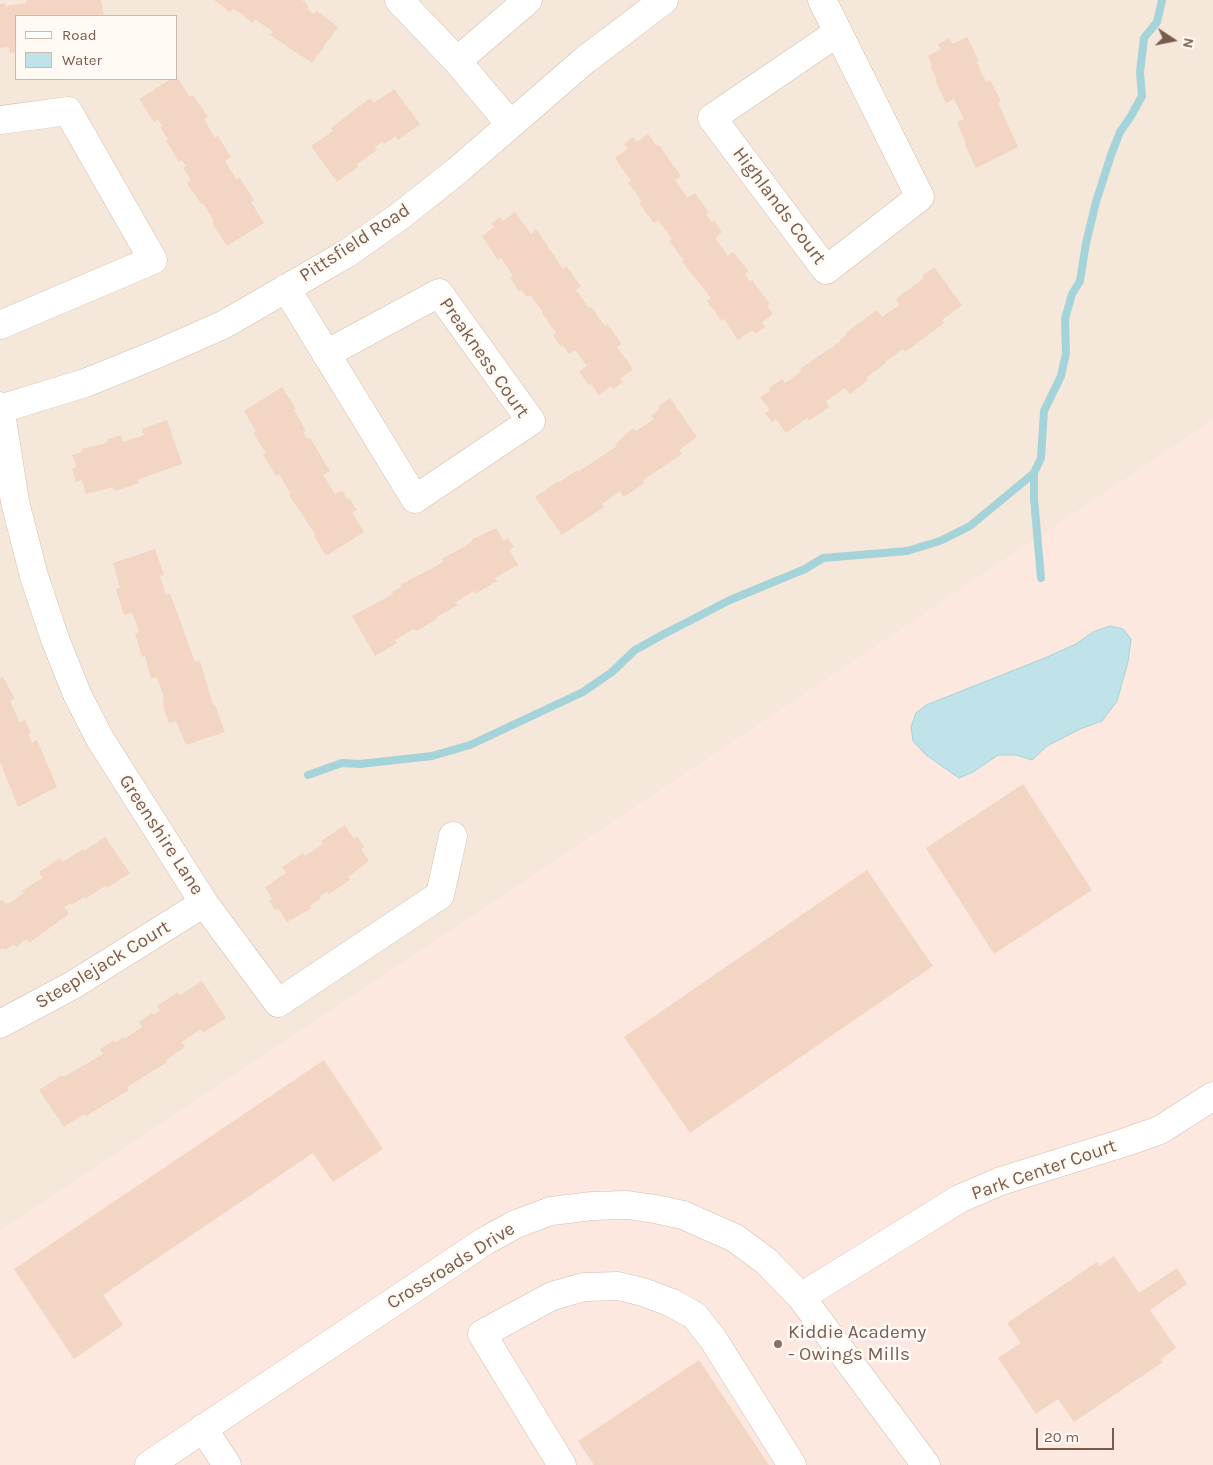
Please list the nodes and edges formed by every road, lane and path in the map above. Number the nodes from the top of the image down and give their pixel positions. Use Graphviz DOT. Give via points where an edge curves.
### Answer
graph roads {
  1 [pos="399,0"];
  2 [pos="528,0"];
  3 [pos="664,0"];
  4 [pos="822,0"];
  5 [pos="837,33"];
  6 [pos="457,61"];
  7 [pos="0,120"];
  8 [pos="510,124"];
  9 [pos="286,288"];
  10 [pos="0,325"];
  11 [pos="326,354"];
  12 [pos="0,408"];
  13 [pos="8,503"];
  14 [pos="453,836"];
  15 [pos="204,903"];
  16 [pos="0,1024"];
  17 [pos="1213,1096"];
  18 [pos="801,1297"];
  19 [pos="203,1428"];
  20 [pos="914,1461"];
  21 [pos="149,1465"];
  22 [pos="227,1465"];
  23 [pos="562,1465"];
  24 [pos="792,1465"];
  1 -- 6 [label="street"];
  2 -- 6 [label="street"];
  3 -- 8 [label="street, Pittsfield Road" via="585,60"];
  4 -- 5 [label="street, Highlands Court"];
  5 -- 5 [label="street, Highlands Court" via="920,197 826,270 712,118"];
  6 -- 8 [label="street"];
  7 -- 10 [label="street" via="68,111 153,260"];
  8 -- 9 [label="street, Pittsfield Road" via="400,216 346,254"];
  9 -- 11 [label="street, Preakness Court"];
  9 -- 12 [label="street, Pittsfield Road" via="223,325 157,354 85,383"];
  11 -- 11 [label="street, Preakness Court" via="415,499 531,422 439,293"];
  12 -- 13 [label="street, Greenshire Lane"];
  13 -- 15 [label="street, Greenshire Lane" via="77,694 100,739"];
  14 -- 15 [label="street, Greenshire Lane" via="440,895 278,1003"];
  15 -- 16 [label="street, Steeplejack Court" via="73,986"];
  17 -- 18 [label="street, Park Center Court" via="1160,1130 1001,1181 958,1200"];
  18 -- 19 [label="street, Crossroads Drive" via="766,1261 735,1238 683,1215 627,1205 551,1211 516,1224 485,1241"];
  18 -- 20 [label="street, Crossroads Drive"];
  19 -- 21 [label="street, Crossroads Drive"];
  19 -- 22 [label="street"];
  23 -- 24 [label="street" via="482,1334 552,1296 584,1287 618,1286 672,1302 695,1316 713,1339"];
}
